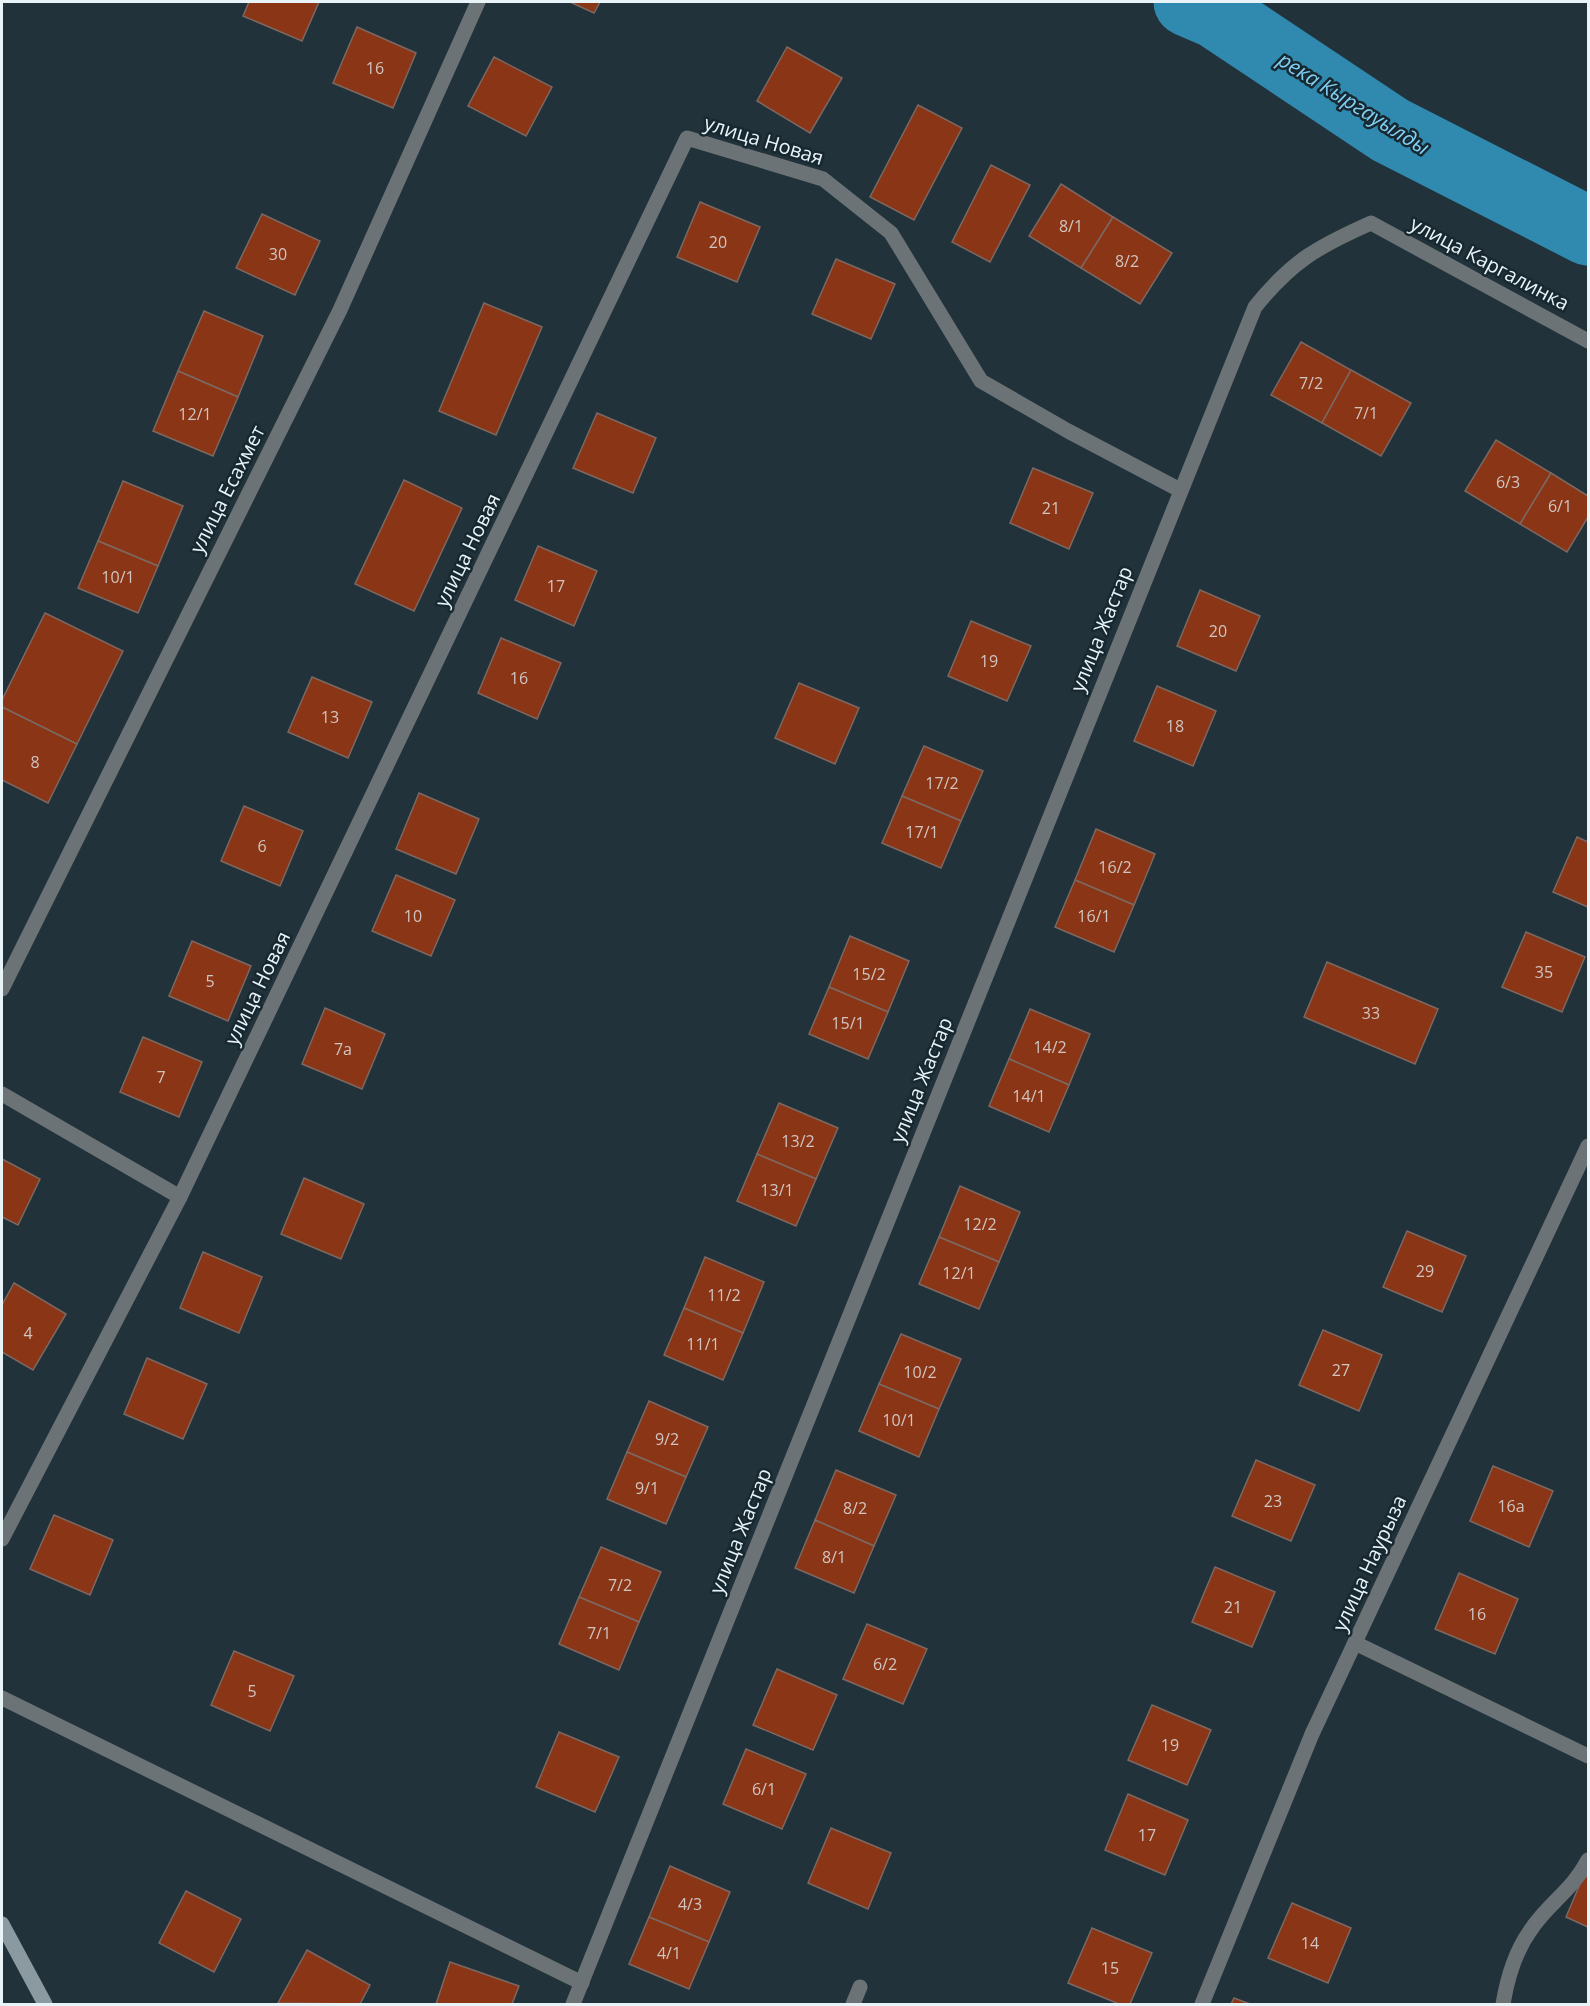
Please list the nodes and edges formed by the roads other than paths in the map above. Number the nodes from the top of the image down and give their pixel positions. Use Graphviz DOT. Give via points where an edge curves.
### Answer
graph roads {
  1 [pos="478,2"];
  2 [pos="1371,223"];
  3 [pos="1588,341"];
  4 [pos="1180,490"];
  5 [pos="2,989"];
  6 [pos="2,1094"];
  7 [pos="1588,1146"];
  8 [pos="180,1197"];
  9 [pos="2,1539"];
  10 [pos="1355,1643"];
  11 [pos="2,1698"];
  12 [pos="1588,1756"];
  13 [pos="1588,1860"];
  14 [pos="2,1924"];
  15 [pos="582,1983"];
  16 [pos="860,1987"];
  17 [pos="45,2004"];
  18 [pos="573,2004"];
  19 [pos="853,2004"];
  20 [pos="1202,2004"];
  21 [pos="1503,2004"];
  1 -- 5 [label="street, улица Есахмет" via="340,310"];
  2 -- 3 [label="street, улица Каргалинка"];
  2 -- 4 [label="street, улица Жастар" via="1320,246 1280,277 1255,307"];
  4 -- 8 [label="street, улица Новая" via="981,381 891,233 823,179 687,138"];
  4 -- 15 [label="street, улица Жастар"];
  6 -- 8 [label="street"];
  7 -- 10 [label="street, улица Наурыза"];
  8 -- 9 [label="street, улица Новая"];
  10 -- 12 [label="street"];
  10 -- 20 [label="street, улица Наурыза" via="1312,1734"];
  11 -- 15 [label="street"];
  13 -- 21 [label="street" via="1578,1880 1530,1931 1508,1979"];
  14 -- 17 [label="main road"];
  15 -- 18 [label="street, улица Жастар"];
  16 -- 19 [label="street"];
}
